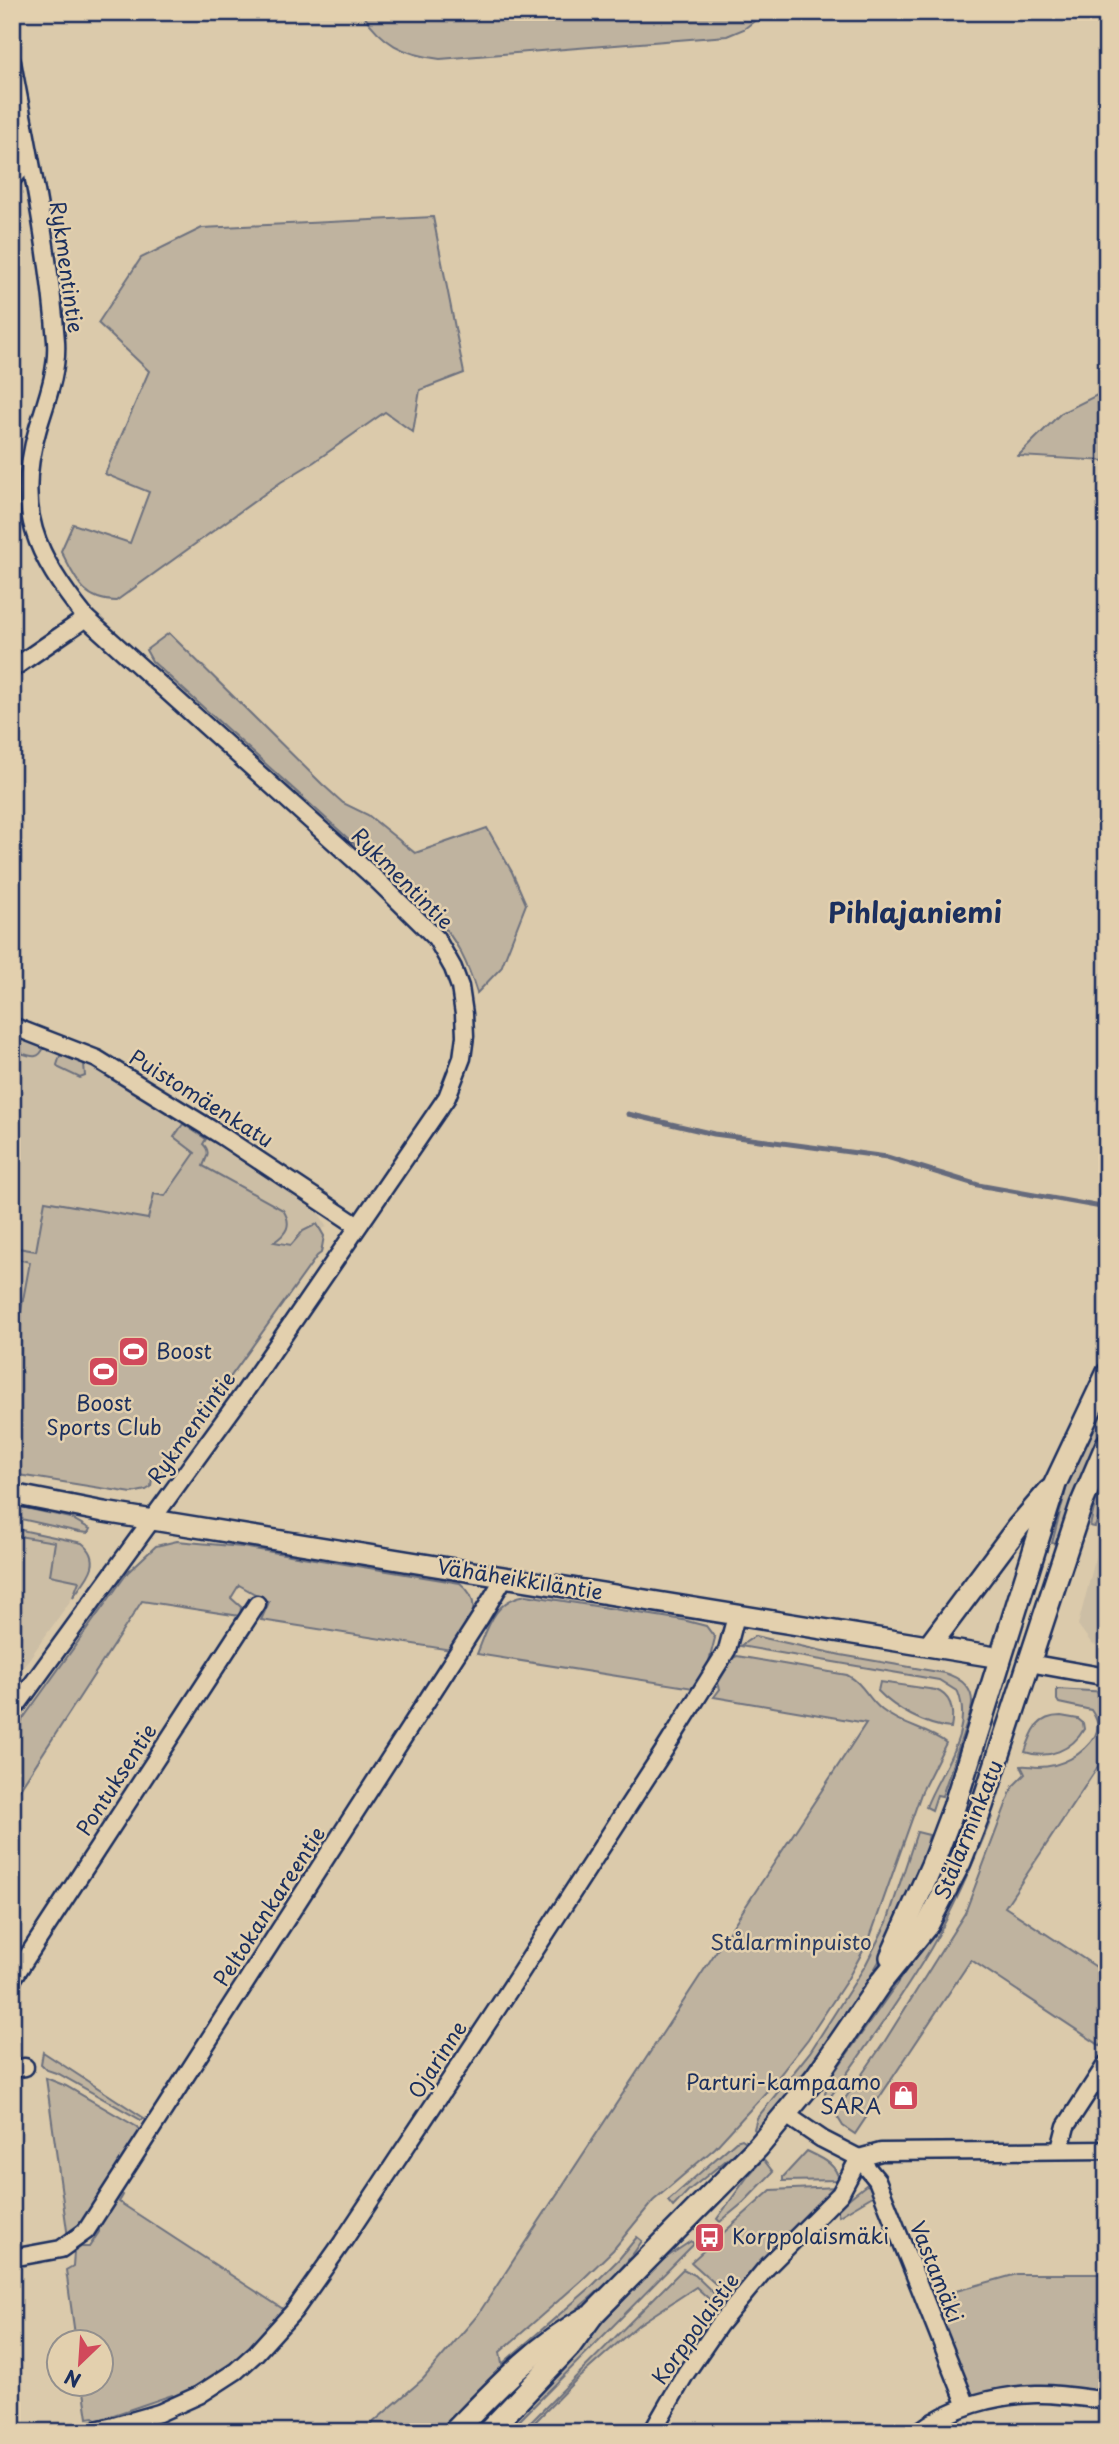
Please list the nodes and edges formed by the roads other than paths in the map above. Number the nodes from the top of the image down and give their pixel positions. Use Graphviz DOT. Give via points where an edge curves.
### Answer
graph roads {
  1 [pos="12,62"];
  2 [pos="30,160"];
  3 [pos="12,179"];
  4 [pos="86,618"];
  5 [pos="12,669"];
  6 [pos="12,1026"];
  7 [pos="358,1226"];
  8 [pos="1107,1374"];
  9 [pos="1107,1444"];
  10 [pos="1055,1484"];
  11 [pos="12,1494"];
  12 [pos="152,1520"];
  13 [pos="504,1577"];
  14 [pos="257,1604"];
  15 [pos="736,1616"];
  16 [pos="930,1645"];
  17 [pos="1001,1658"];
  18 [pos="1028,1663"];
  19 [pos="1107,1677"];
  20 [pos="12,1713"];
  21 [pos="12,1980"];
  22 [pos="881,1982"];
  23 [pos="1107,2063"];
  24 [pos="785,2114"];
  25 [pos="1060,2149"];
  26 [pos="1107,2150"];
  27 [pos="859,2158"];
  28 [pos="12,2259"];
  29 [pos="594,2313"];
  30 [pos="1107,2401"];
  31 [pos="967,2406"];
  32 [pos="86,2432"];
  33 [pos="454,2432"];
  34 [pos="488,2432"];
  35 [pos="652,2432"];
  36 [pos="918,2432"];
  1 -- 2 [label="street, Rykmentintie"];
  2 -- 3 [label="street"];
  2 -- 4 [label="street, Rykmentintie" via="56,363 29,465 27,503 43,556"];
  4 -- 5 [label="street"];
  4 -- 7 [label="street, Rykmentintie" via="379,882 436,938 453,968 464,1014 462,1058 447,1097"];
  6 -- 7 [label="street, Puistomäenkatu" via="94,1057"];
  7 -- 12 [label="street, Rykmentintie"];
  8 -- 10 [label="main road"];
  9 -- 18 [label="main road, Stålarminkatu" via="1081,1505"];
  10 -- 16 [label="main road"];
  10 -- 17 [label="main road, Stålarminkatu"];
  11 -- 12 [label="street, Vähäheikkiläntie"];
  12 -- 13 [label="street, Vähäheikkiläntie"];
  12 -- 20 [label="street, Rykmentintie"];
  13 -- 15 [label="street, Vähäheikkiläntie"];
  13 -- 28 [label="street, Peltokankareentie" via="86,2231 61,2249"];
  14 -- 21 [label="street, Pontuksentie"];
  15 -- 16 [label="street, Vähäheikkiläntie"];
  15 -- 32 [label="street, Ojarinne" via="727,1650 665,1749 294,2311 236,2371 199,2395 159,2413"];
  16 -- 17 [label="street, Vähäheikkiläntie"];
  17 -- 18 [label="main road, Vähäheikkiläntie"];
  17 -- 22 [label="main road, Stålarminkatu" via="954,1807"];
  18 -- 19 [label="street"];
  18 -- 22 [label="main road, Stålarminkatu" via="960,1862 928,1924"];
  22 -- 24 [label="main road, Stålarminkatu"];
  23 -- 25 [label="street" via="1066,2126"];
  24 -- 27 [label="street"];
  24 -- 29 [label="main road, Stålarminkatu"];
  25 -- 26 [label="street"];
  25 -- 27 [label="street" via="881,2152"];
  27 -- 31 [label="street, Vastamäki" via="877,2180"];
  27 -- 35 [label="street, Korppolaistie" via="840,2194 767,2267 719,2325"];
  29 -- 33 [label="main road, Stålarminkatu" via="555,2336"];
  29 -- 34 [label="main road, Stålarminkatu" via="569,2347"];
  30 -- 31 [label="street" via="1038,2394"];
  31 -- 36 [label="street"];
}
